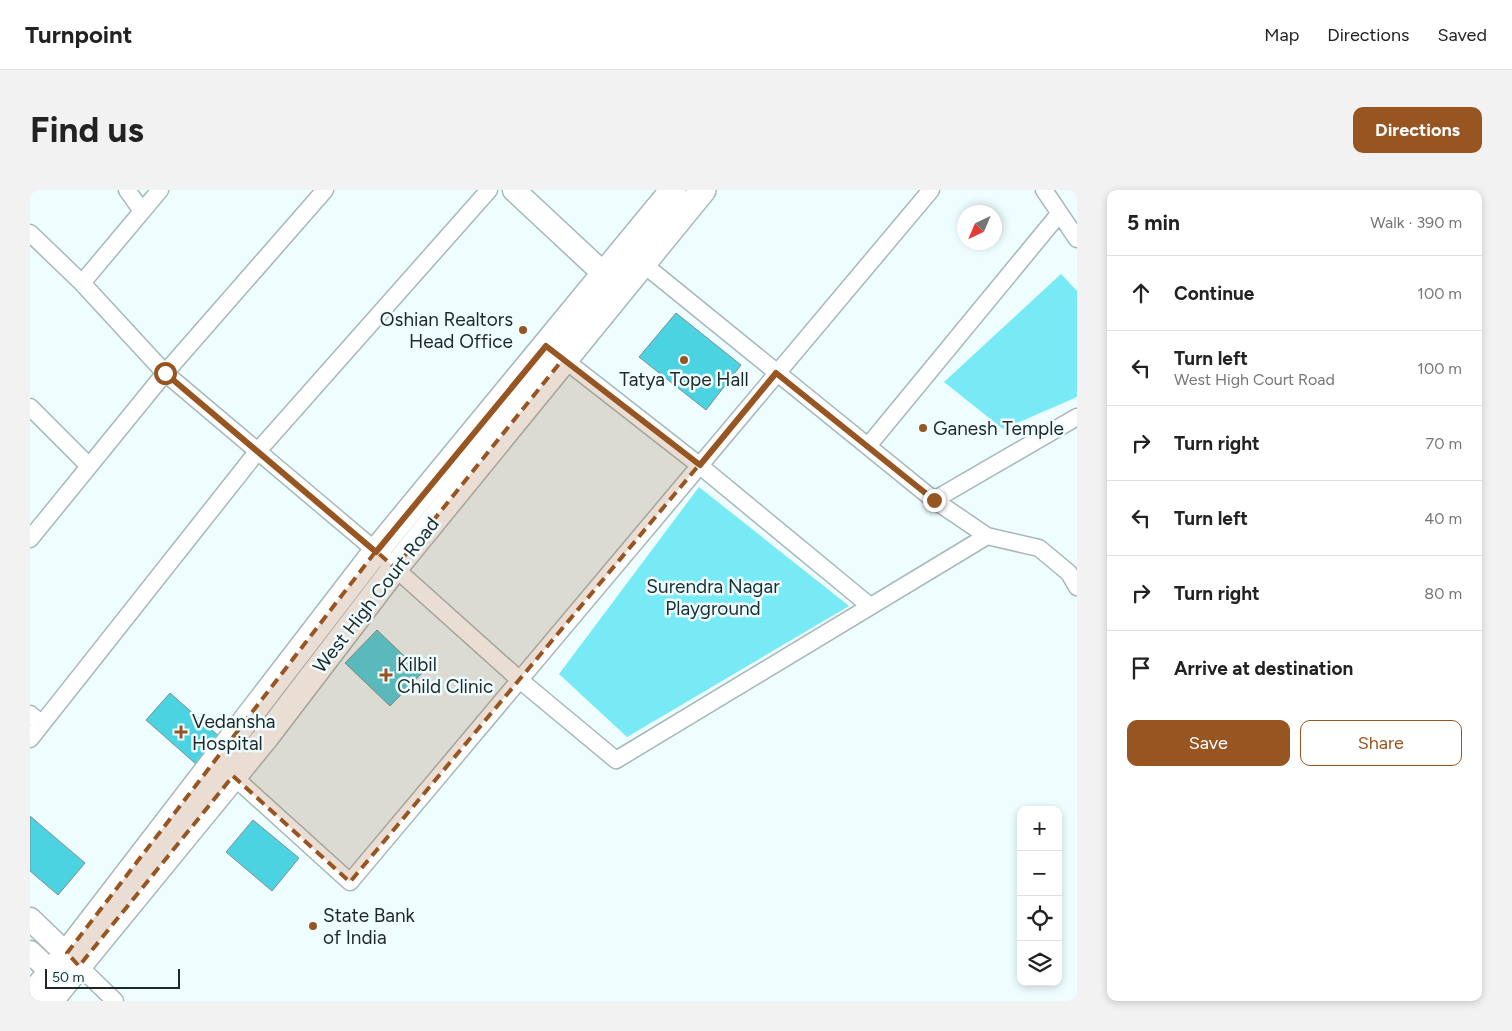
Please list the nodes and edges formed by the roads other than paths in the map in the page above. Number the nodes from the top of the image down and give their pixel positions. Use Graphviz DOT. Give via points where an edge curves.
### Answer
graph roads {
  1 [pos="126,190"];
  2 [pos="160,190"];
  3 [pos="325,190"];
  4 [pos="489,190"];
  5 [pos="514,190"];
  6 [pos="673,190"];
  7 [pos="703,190"];
  8 [pos="932,190"];
  9 [pos="1044,190"];
  10 [pos="142,211"];
  11 [pos="1059,214"];
  12 [pos="30,233"];
  13 [pos="1077,239"];
  14 [pos="642,263"];
  15 [pos="604,274"];
  16 [pos="82,283"];
  17 [pos="555,352"];
  18 [pos="165,373"];
  19 [pos="776,373"];
  20 [pos="30,407"];
  21 [pos="1077,416"];
  22 [pos="868,446"];
  23 [pos="257,452"];
  24 [pos="700,465"];
  25 [pos="89,466"];
  26 [pos="934,500"];
  27 [pos="987,536"];
  28 [pos="30,539"];
  29 [pos="376,552"];
  30 [pos="395,568"];
  31 [pos="1074,576"];
  32 [pos="870,606"];
  33 [pos="521,681"];
  34 [pos="36,719"];
  35 [pos="30,739"];
  36 [pos="233,776"];
  37 [pos="30,919"];
  38 [pos="30,952"];
  39 [pos="62,975"];
  40 [pos="30,997"];
  41 [pos="115,1001"];
  1 -- 10 [label="street"];
  2 -- 10 [label="street"];
  3 -- 18 [label="street"];
  4 -- 23 [label="street"];
  5 -- 15 [label="street"];
  6 -- 15 [label="main road, West High Court Road"];
  7 -- 14 [label="main road, West High Court Road"];
  8 -- 19 [label="street"];
  9 -- 11 [label="street"];
  10 -- 16 [label="street"];
  11 -- 13 [label="street"];
  11 -- 22 [label="street"];
  12 -- 16 [label="street"];
  14 -- 17 [label="main road, West High Court Road"];
  14 -- 19 [label="street"];
  15 -- 17 [label="main road, West High Court Road"];
  16 -- 18 [label="street"];
  17 -- 24 [label="street"];
  17 -- 29 [label="main road, West High Court Road"];
  17 -- 30 [label="main road, West High Court Road"];
  18 -- 23 [label="street"];
  18 -- 25 [label="street"];
  19 -- 22 [label="street"];
  19 -- 24 [label="street"];
  20 -- 25 [label="street"];
  21 -- 26 [label="street"];
  22 -- 26 [label="street"];
  23 -- 29 [label="street"];
  23 -- 34 [label="street"];
  24 -- 32 [label="street"];
  24 -- 33 [label="street"];
  25 -- 28 [label="street"];
  26 -- 27 [label="street"];
  27 -- 31 [label="street" via="1039,548"];
  27 -- 32 [label="street"];
  29 -- 30 [label="street"];
  29 -- 39 [label="main road, West High Court Road"];
  30 -- 33 [label="street"];
  30 -- 36 [label="main road, West High Court Road"];
  32 -- 33 [label="street" via="616,760"];
  33 -- 36 [label="street" via="350,882"];
  34 -- 35 [label="street"];
  36 -- 39 [label="main road, West High Court Road"];
  37 -- 39 [label="street"];
  38 -- 39 [label="street"];
  39 -- 40 [label="main road, West High Court Road"];
  39 -- 41 [label="street"];
}
